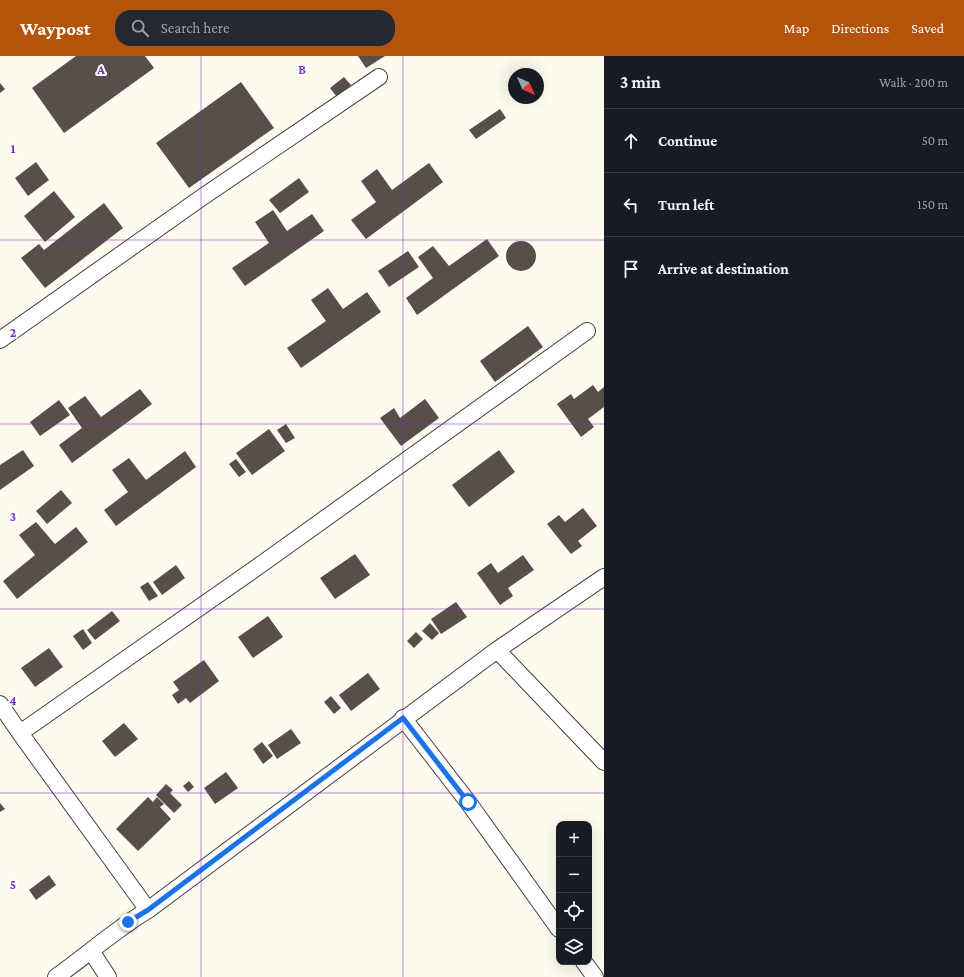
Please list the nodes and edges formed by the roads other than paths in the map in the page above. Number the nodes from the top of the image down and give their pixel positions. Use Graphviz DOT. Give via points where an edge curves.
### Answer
graph roads {
  1 [pos="379,77"];
  2 [pos="586,331"];
  3 [pos="0,340"];
  4 [pos="604,577"];
  5 [pos="497,650"];
  6 [pos="0,704"];
  7 [pos="403,718"];
  8 [pos="20,733"];
  9 [pos="604,762"];
  10 [pos="148,910"];
  11 [pos="556,925"];
  12 [pos="91,952"];
  13 [pos="586,965"];
  14 [pos="56,977"];
  15 [pos="108,977"];
  16 [pos="595,977"];
  1 -- 3 [label="street" via="200,198"];
  2 -- 8 [label="street"];
  4 -- 5 [label="street"];
  5 -- 7 [label="street"];
  5 -- 9 [label="street"];
  6 -- 8 [label="street"];
  7 -- 10 [label="street"];
  7 -- 11 [label="street" via="468,802"];
  8 -- 10 [label="street"];
  10 -- 12 [label="street" via="128,922"];
  12 -- 14 [label="street"];
  12 -- 15 [label="street"];
  13 -- 16 [label="street"];
}
